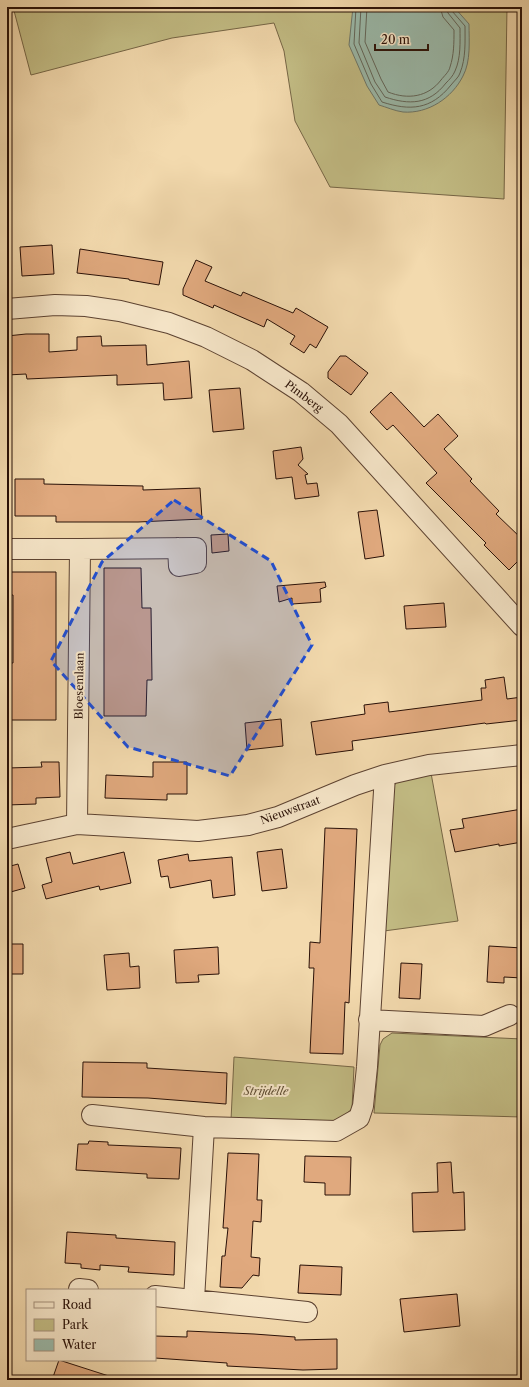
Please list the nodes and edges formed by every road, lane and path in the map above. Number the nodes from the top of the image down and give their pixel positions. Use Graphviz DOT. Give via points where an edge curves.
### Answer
graph roads {
  1 [pos="7,309"];
  2 [pos="178,548"];
  3 [pos="7,549"];
  4 [pos="80,549"];
  5 [pos="522,626"];
  6 [pos="522,755"];
  7 [pos="385,775"];
  8 [pos="77,824"];
  9 [pos="7,839"];
  10 [pos="510,1015"];
  11 [pos="369,1020"];
  12 [pos="92,1114"];
  13 [pos="204,1127"];
  14 [pos="156,1296"];
  15 [pos="194,1300"];
  16 [pos="307,1312"];
  1 -- 5 [label="street, Pimberg" via="55,305 120,311 169,323 199,334 252,360 302,392 339,424"];
  2 -- 4 [label="street" via="179,566 196,563 196,548"];
  3 -- 4 [label="street"];
  4 -- 8 [label="street, Bloesemlaan"];
  6 -- 7 [label="street, Nieuwstraat" via="430,765"];
  7 -- 8 [label="street, Nieuwstraat" via="278,817 248,825 198,831"];
  7 -- 11 [label="street"];
  8 -- 9 [label="street, Nieuwstraat"];
  10 -- 11 [label="street" via="484,1026"];
  11 -- 13 [label="street" via="363,1106 359,1118 336,1131"];
  12 -- 13 [label="street"];
  13 -- 15 [label="street"];
  14 -- 15 [label="street"];
  15 -- 16 [label="street"];
}
